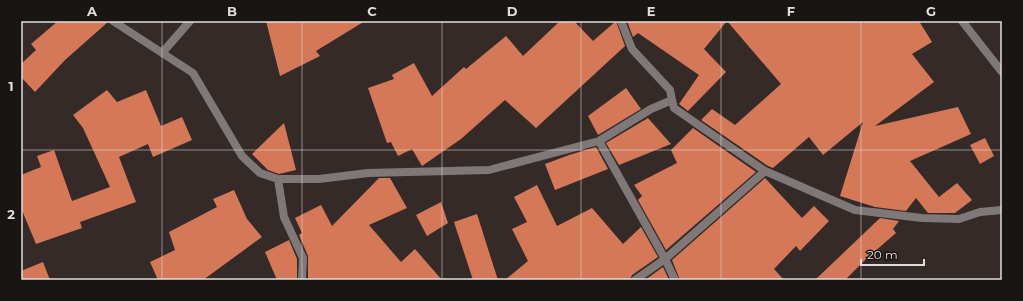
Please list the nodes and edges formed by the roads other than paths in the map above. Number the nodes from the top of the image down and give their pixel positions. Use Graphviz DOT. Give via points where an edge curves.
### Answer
graph roads {
  1 [pos="113,21"];
  2 [pos="190,21"];
  3 [pos="621,21"];
  4 [pos="962,21"];
  5 [pos="162,53"];
  6 [pos="1002,72"];
  7 [pos="672,100"];
  8 [pos="598,140"];
  9 [pos="765,171"];
  10 [pos="278,179"];
  11 [pos="1002,210"];
  12 [pos="665,259"];
  13 [pos="302,280"];
  14 [pos="635,280"];
  15 [pos="675,280"];
  1 -- 5 [label="street"];
  2 -- 5 [label="street"];
  3 -- 7 [label="street" via="632,49 670,90"];
  4 -- 6 [label="street"];
  5 -- 10 [label="street" via="193,73 242,156 260,173"];
  7 -- 8 [label="street" via="650,109"];
  7 -- 9 [label="street" via="674,108"];
  8 -- 10 [label="street" via="489,170 368,173 319,179"];
  8 -- 12 [label="street"];
  9 -- 11 [label="street" via="855,210 922,218 959,219 980,212"];
  9 -- 12 [label="street"];
  10 -- 13 [label="street" via="284,217 303,258"];
  12 -- 14 [label="street"];
  12 -- 15 [label="street"];
}
